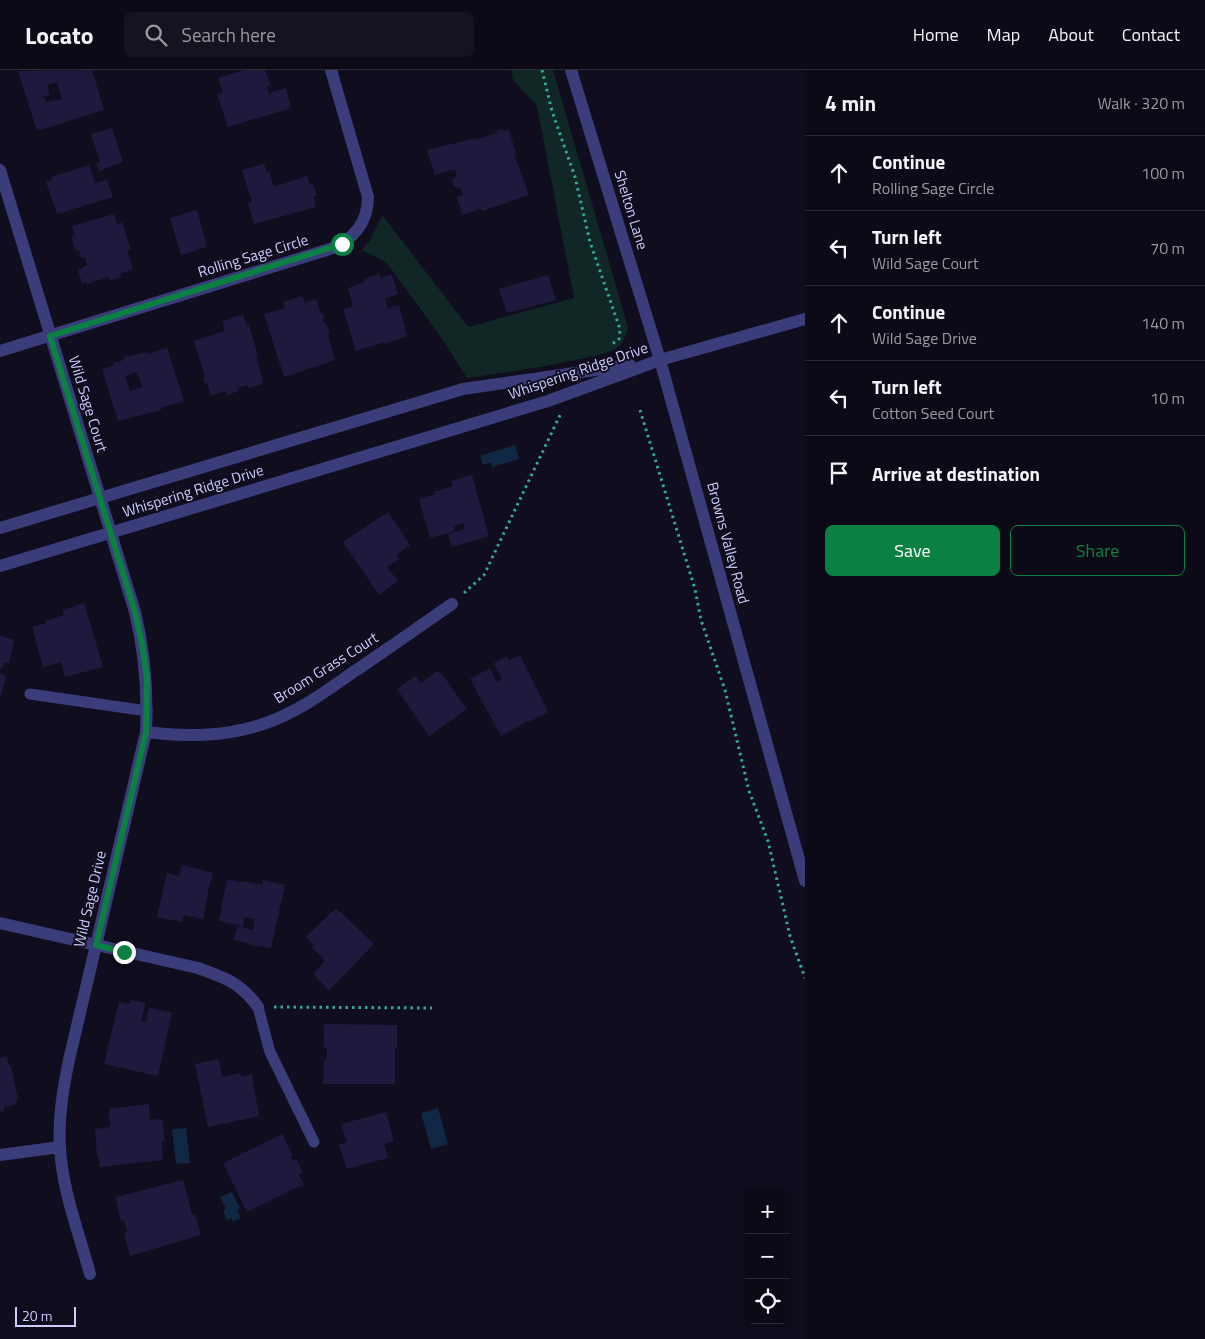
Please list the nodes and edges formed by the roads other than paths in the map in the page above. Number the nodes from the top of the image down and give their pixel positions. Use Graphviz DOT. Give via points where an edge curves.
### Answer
graph roads {
  1 [pos="331,70"];
  2 [pos="571,70"];
  3 [pos="0,170"];
  4 [pos="805,320"];
  5 [pos="50,336"];
  6 [pos="0,351"];
  7 [pos="660,360"];
  8 [pos="100,498"];
  9 [pos="0,528"];
  10 [pos="111,532"];
  11 [pos="0,566"];
  12 [pos="452,604"];
  13 [pos="30,694"];
  14 [pos="147,711"];
  15 [pos="146,732"];
  16 [pos="805,880"];
  17 [pos="0,923"];
  18 [pos="96,945"];
  19 [pos="258,1007"];
  20 [pos="314,1142"];
  21 [pos="60,1147"];
  22 [pos="0,1155"];
  23 [pos="90,1274"];
  1 -- 5 [label="street, Rolling Sage Circle" via="368,197 365,217 353,236 330,249"];
  2 -- 7 [label="street, Shelton Lane"];
  3 -- 5 [label="street, Wild Sage Court"];
  4 -- 7 [label="street"];
  5 -- 6 [label="street, Rolling Sage Circle"];
  5 -- 8 [label="street, Wild Sage Court"];
  7 -- 8 [label="street, Whispering Ridge Drive" via="463,389"];
  7 -- 10 [label="street, Whispering Ridge Drive" via="548,401"];
  7 -- 16 [label="street, Browns Valley Road"];
  8 -- 9 [label="street, Whispering Ridge Drive"];
  8 -- 10 [label="street, Wild Sage Court"];
  10 -- 11 [label="street, Whispering Ridge Drive"];
  10 -- 14 [label="street, Wild Sage Drive" via="142,644"];
  12 -- 15 [label="street, Broom Grass Court" via="295,711 264,724 212,735 176,736"];
  13 -- 14 [label="lane"];
  14 -- 15 [label="street, Wild Sage Drive"];
  15 -- 18 [label="street, Wild Sage Drive"];
  17 -- 18 [label="street"];
  18 -- 19 [label="street" via="198,968 226,978 247,992"];
  18 -- 21 [label="street, Wild Sage Drive" via="64,1083"];
  19 -- 20 [label="lane" via="270,1052"];
  21 -- 22 [label="street"];
  21 -- 23 [label="street, Wild Sage Drive" via="68,1197"];
}
